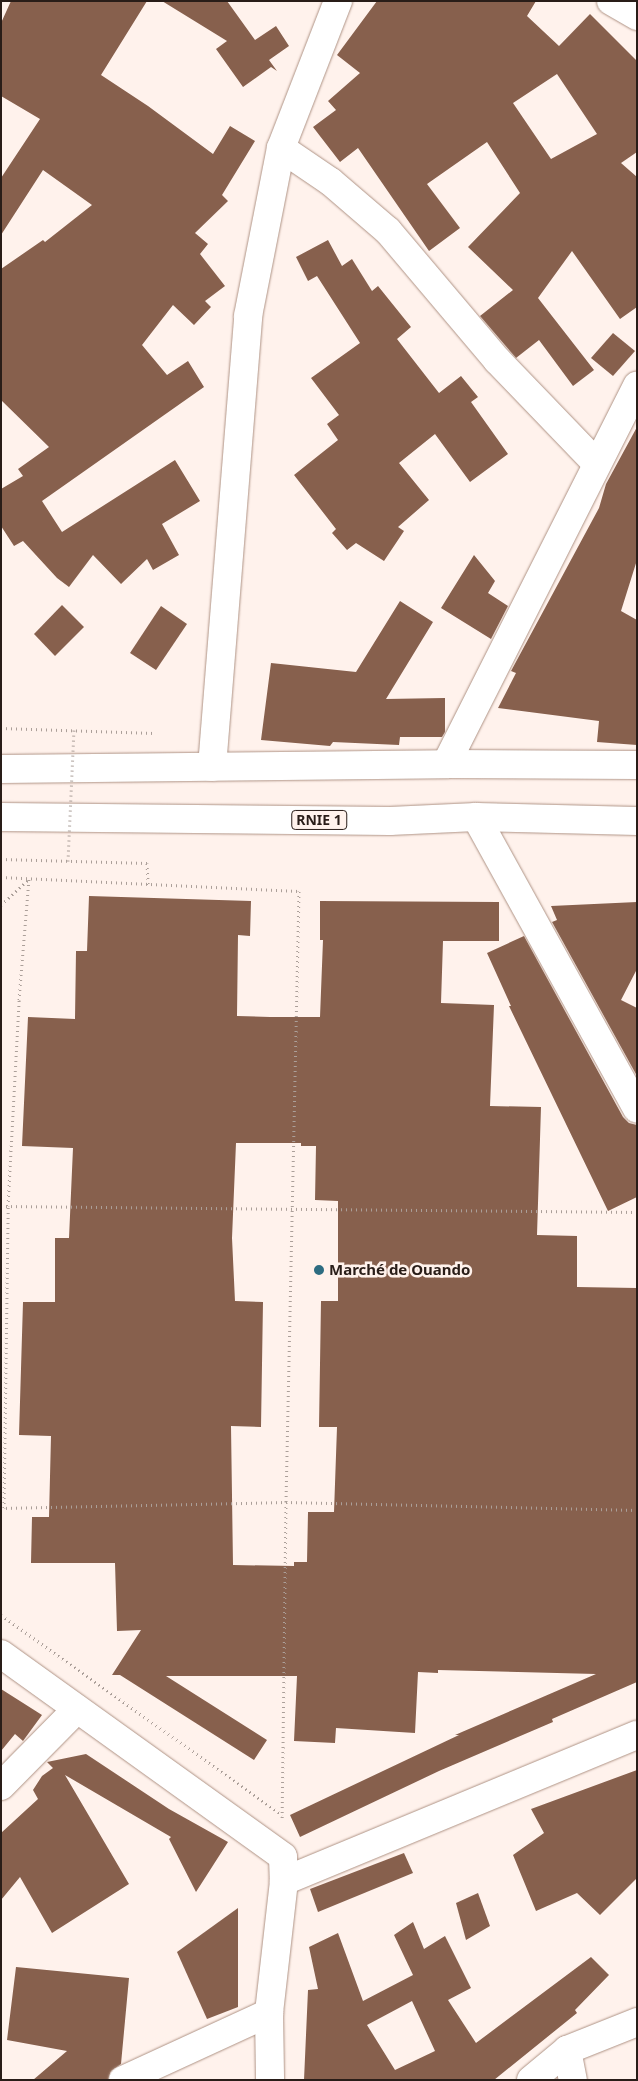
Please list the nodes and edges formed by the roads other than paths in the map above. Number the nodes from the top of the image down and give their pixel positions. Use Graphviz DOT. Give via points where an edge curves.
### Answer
graph roads {
  1 [pos="338,1"];
  2 [pos="611,1"];
  3 [pos="637,16"];
  4 [pos="281,148"];
  5 [pos="637,386"];
  6 [pos="596,464"];
  7 [pos="446,764"];
  8 [pos="637,765"];
  9 [pos="212,767"];
  10 [pos="1,769"];
  11 [pos="1,817"];
  12 [pos="476,817"];
  13 [pos="637,821"];
  14 [pos="637,1109"];
  15 [pos="1,1654"];
  16 [pos="77,1709"];
  17 [pos="637,1735"];
  18 [pos="1,1786"];
  19 [pos="283,1869"];
  20 [pos="270,2013"];
  21 [pos="637,2022"];
  22 [pos="567,2050"];
  23 [pos="123,2080"];
  24 [pos="270,2080"];
  25 [pos="531,2080"];
  26 [pos="573,2080"];
  1 -- 4 [label="main road"];
  2 -- 3 [label="main road"];
  4 -- 6 [label="main road" via="331,182 388,232 491,354"];
  4 -- 9 [label="main road" via="248,316"];
  5 -- 6 [label="main road"];
  6 -- 7 [label="main road"];
  7 -- 8 [label="main road"];
  7 -- 9 [label="main road"];
  9 -- 10 [label="main road"];
  11 -- 12 [label="main road, RNIE 1" via="390,821"];
  12 -- 13 [label="main road, RNIE 1"];
  12 -- 14 [label="main road"];
  15 -- 16 [label="main road"];
  16 -- 18 [label="main road"];
  16 -- 19 [label="main road"];
  17 -- 19 [label="main road"];
  19 -- 20 [label="main road"];
  20 -- 23 [label="main road"];
  20 -- 24 [label="main road"];
  21 -- 22 [label="main road"];
  22 -- 25 [label="main road"];
  22 -- 26 [label="main road"];
}
